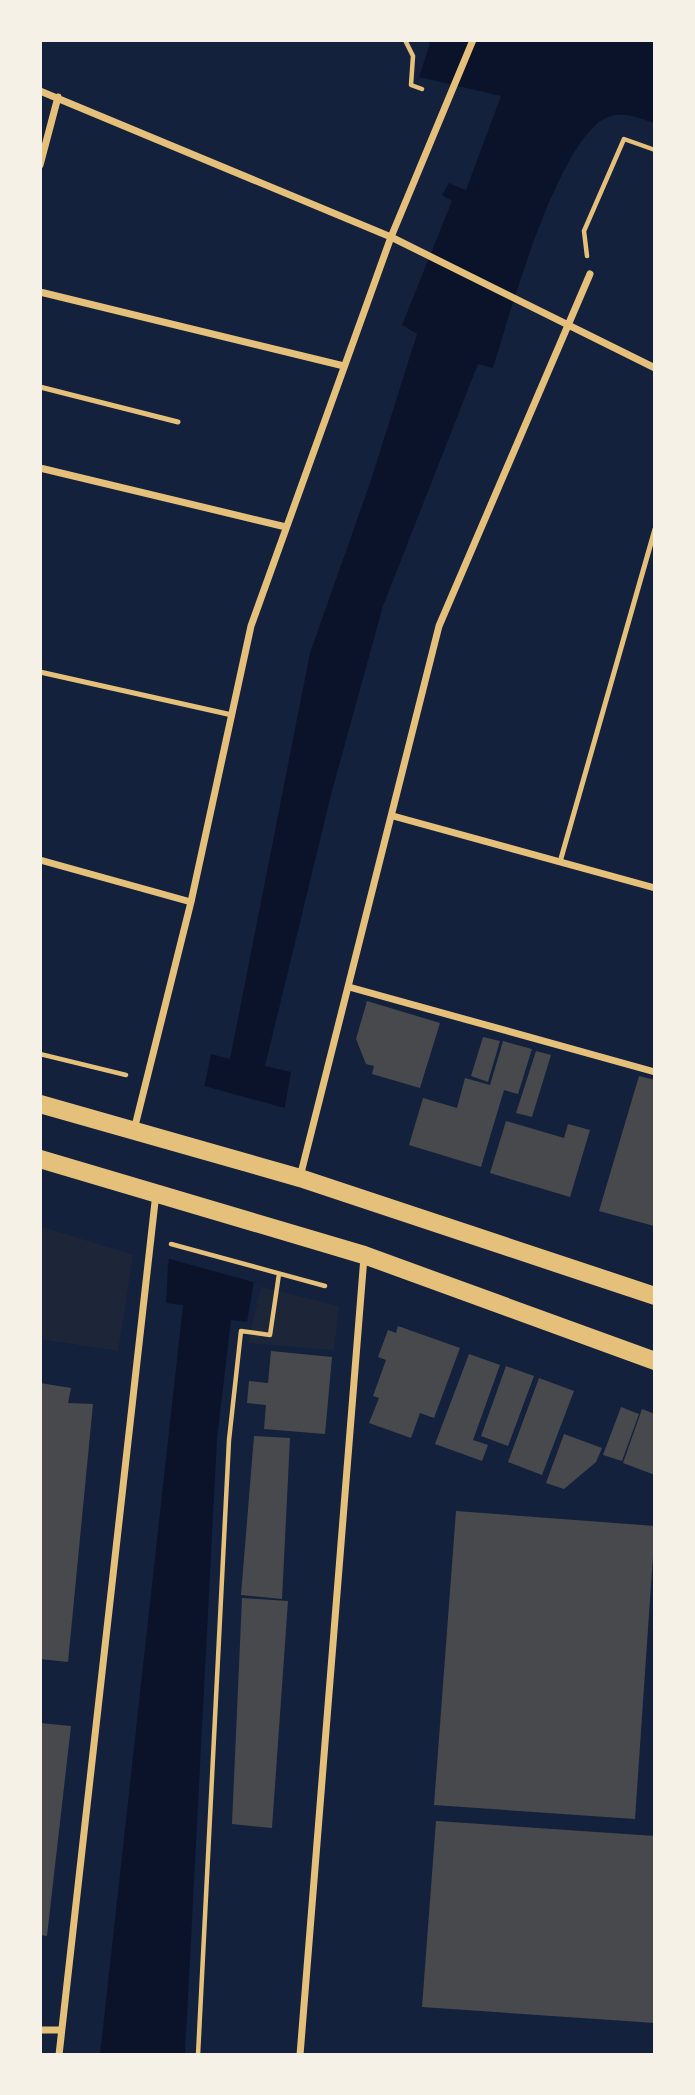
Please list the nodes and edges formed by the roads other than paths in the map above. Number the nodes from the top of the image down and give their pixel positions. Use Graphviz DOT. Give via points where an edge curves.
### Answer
graph roads {
  1 [pos="473,40"];
  2 [pos="40,91"];
  3 [pos="58,97"];
  4 [pos="40,165"];
  5 [pos="391,237"];
  6 [pos="590,274"];
  7 [pos="40,292"];
  8 [pos="567,323"];
  9 [pos="344,366"];
  10 [pos="655,368"];
  11 [pos="40,387"];
  12 [pos="178,422"];
  13 [pos="40,468"];
  14 [pos="286,527"];
  15 [pos="655,529"];
  16 [pos="40,672"];
  17 [pos="232,715"];
  18 [pos="393,816"];
  19 [pos="40,860"];
  20 [pos="560,862"];
  21 [pos="655,888"];
  22 [pos="191,902"];
  23 [pos="349,988"];
  24 [pos="655,1072"];
  25 [pos="40,1104"];
  26 [pos="134,1130"];
  27 [pos="40,1159"];
  28 [pos="300,1178"];
  29 [pos="156,1192"];
  30 [pos="364,1255"];
  31 [pos="655,1296"];
  32 [pos="655,1361"];
  33 [pos="40,2029"];
  34 [pos="61,2031"];
  35 [pos="58,2055"];
  36 [pos="300,2055"];
  1 -- 5 [label="street"];
  2 -- 3 [label="street"];
  3 -- 4 [label="street"];
  3 -- 5 [label="street"];
  5 -- 8 [label="street"];
  5 -- 9 [label="street"];
  6 -- 8 [label="street"];
  7 -- 9 [label="street"];
  8 -- 10 [label="street"];
  8 -- 18 [label="street" via="439,626"];
  9 -- 14 [label="street"];
  11 -- 12 [label="lane"];
  13 -- 14 [label="street"];
  14 -- 17 [label="street" via="251,626"];
  15 -- 20 [label="lane"];
  16 -- 17 [label="lane"];
  17 -- 22 [label="street"];
  18 -- 20 [label="street"];
  18 -- 23 [label="street"];
  19 -- 22 [label="street"];
  20 -- 21 [label="street"];
  22 -- 26 [label="street"];
  23 -- 24 [label="street"];
  23 -- 28 [label="street"];
  25 -- 26 [label="main road"];
  26 -- 28 [label="main road"];
  27 -- 29 [label="main road"];
  28 -- 31 [label="main road"];
  29 -- 30 [label="main road"];
  29 -- 34 [label="street"];
  30 -- 32 [label="main road"];
  30 -- 36 [label="street"];
  33 -- 34 [label="street"];
  34 -- 35 [label="street"];
}
